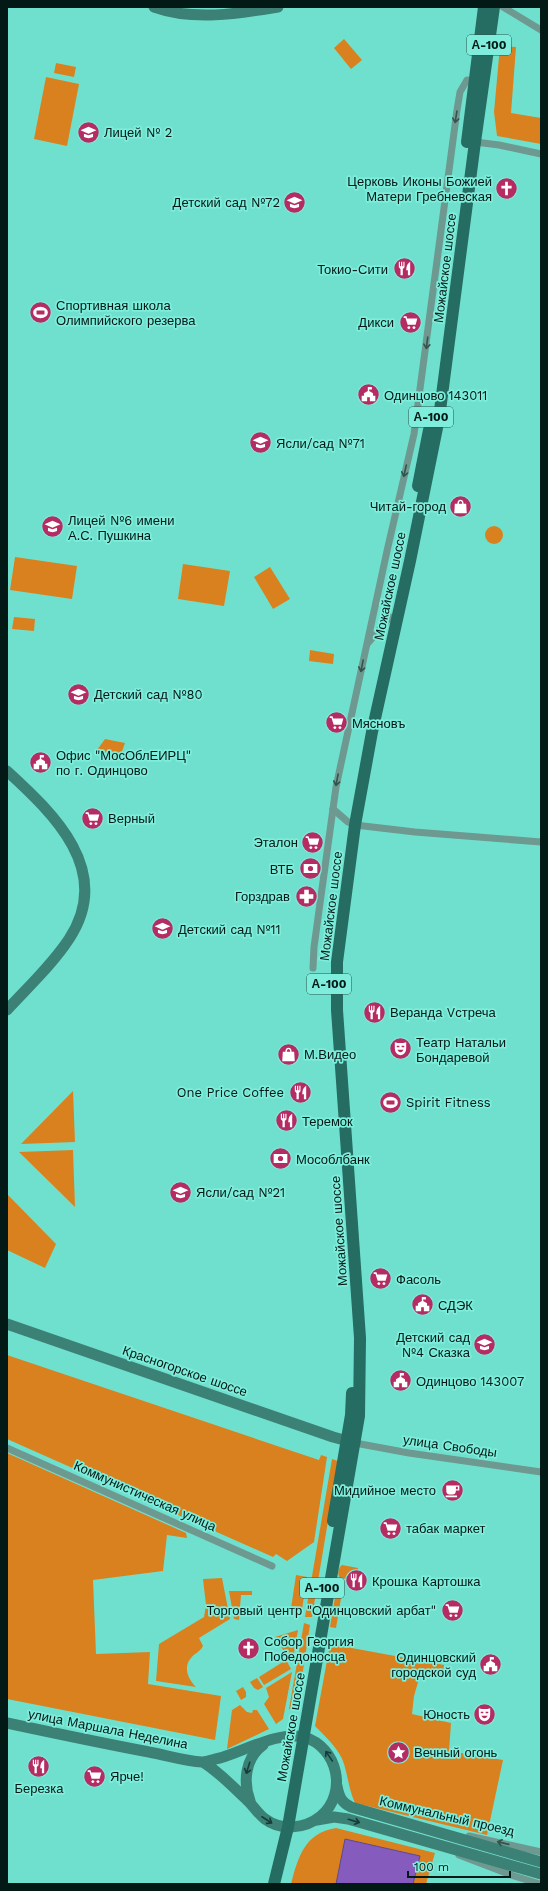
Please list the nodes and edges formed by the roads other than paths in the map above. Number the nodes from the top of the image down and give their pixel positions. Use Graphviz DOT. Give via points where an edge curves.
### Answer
graph roads {
  1 [pos="154,7"];
  2 [pos="278,7"];
  3 [pos="484,7"];
  4 [pos="494,7"];
  5 [pos="503,7"];
  6 [pos="541,30"];
  7 [pos="470,80"];
  8 [pos="475,142"];
  9 [pos="541,154"];
  10 [pos="390,617"];
  11 [pos="367,644"];
  12 [pos="7,771"];
  13 [pos="333,809"];
  14 [pos="352,823"];
  15 [pos="541,842"];
  16 [pos="313,968"];
  17 [pos="7,1010"];
  18 [pos="7,1324"];
  19 [pos="351,1442"];
  20 [pos="7,1448"];
  21 [pos="541,1472"];
  22 [pos="272,1566"];
  23 [pos="7,1723"];
  24 [pos="300,1737"];
  25 [pos="271,1740"];
  26 [pos="203,1762"];
  27 [pos="337,1786"];
  28 [pos="251,1804"];
  29 [pos="316,1820"];
  30 [pos="406,1823"];
  31 [pos="285,1826"];
  32 [pos="430,1829"];
  33 [pos="445,1834"];
  34 [pos="402,1835"];
  35 [pos="467,1836"];
  36 [pos="442,1846"];
  37 [pos="541,1852"];
  38 [pos="541,1862"];
  39 [pos="541,1874"];
  40 [pos="266,1884"];
  41 [pos="274,1884"];
  42 [pos="540,1884"];
  1 -- 2 [label="main road" via="193,15"];
  3 -- 7 [label="main road, Можайское шоссе / А-100"];
  4 -- 8 [label="main road, Можайское шоссе / А-100"];
  5 -- 6 [label="street"];
  7 -- 10 [label="main road, Можайское шоссе / А-100" via="452,268 431,416"];
  7 -- 11 [label="street, one-way" via="460,92 454,129 414,434"];
  8 -- 9 [label="street"];
  8 -- 14 [label="main road, Можайское шоссе / А-100" via="439,418"];
  10 -- 11 [label="street"];
  10 -- 14 [label="main road, Можайское шоссе / А-100" via="357,766"];
  11 -- 13 [label="street, one-way"];
  12 -- 17 [label="main road" via="64,828 82,868 84,890 82,910 70,937 53,960"];
  13 -- 14 [label="street"];
  13 -- 16 [label="street"];
  14 -- 15 [label="street" via="415,832"];
  14 -- 19 [label="main road, Можайское шоссе / А-100" via="332,939 328,978 353,1338"];
  18 -- 19 [label="main road, Красногорское шоссе"];
  19 -- 21 [label="street, улица Свободы"];
  19 -- 24 [label="main road, Можайское шоссе / А-100"];
  20 -- 22 [label="street, Коммунистическая улица"];
  23 -- 26 [label="main road, улица Маршала Неделина"];
  24 -- 25 [label="main road" via="285,1736"];
  27 -- 24 [label="main road, one-way" via="332,1760 324,1749 313,1741"];
  24 -- 31 [label="main road, Можайское шоссе / А-100"];
  25 -- 26 [label="main road"];
  25 -- 28 [label="main road, one-way" via="253,1756 247,1768 246,1786"];
  26 -- 28 [label="main road"];
  27 -- 29 [label="main road" via="330,1805"];
  27 -- 30 [label="main road, Коммунальный проезд" via="339,1796 346,1805"];
  28 -- 31 [label="main road, one-way" via="265,1819"];
  29 -- 31 [label="main road, Коммунальный проезд" via="306,1825"];
  29 -- 34 [label="main road, Коммунальный проезд, one-way" via="334,1817"];
  30 -- 32 [label="main road, Коммунальный проезд"];
  30 -- 34 [label="street"];
  30 -- 35 [label="street" via="413,1821"];
  31 -- 40 [label="main road, Можайское шоссе / А-100"];
  31 -- 41 [label="main road, Можайское шоссе / А-100"];
  32 -- 33 [label="main road"];
  32 -- 35 [label="street, Коммунальный проезд"];
  33 -- 36 [label="street" via="440,1834 437,1838"];
  33 -- 38 [label="main road"];
  34 -- 36 [label="main road, Коммунальный проезд"];
  37 -- 35 [label="street, Коммунальный проезд, one-way"];
  36 -- 39 [label="main road"];
  36 -- 42 [label="street, Коммунальный проезд" via="474,1862"];
}
